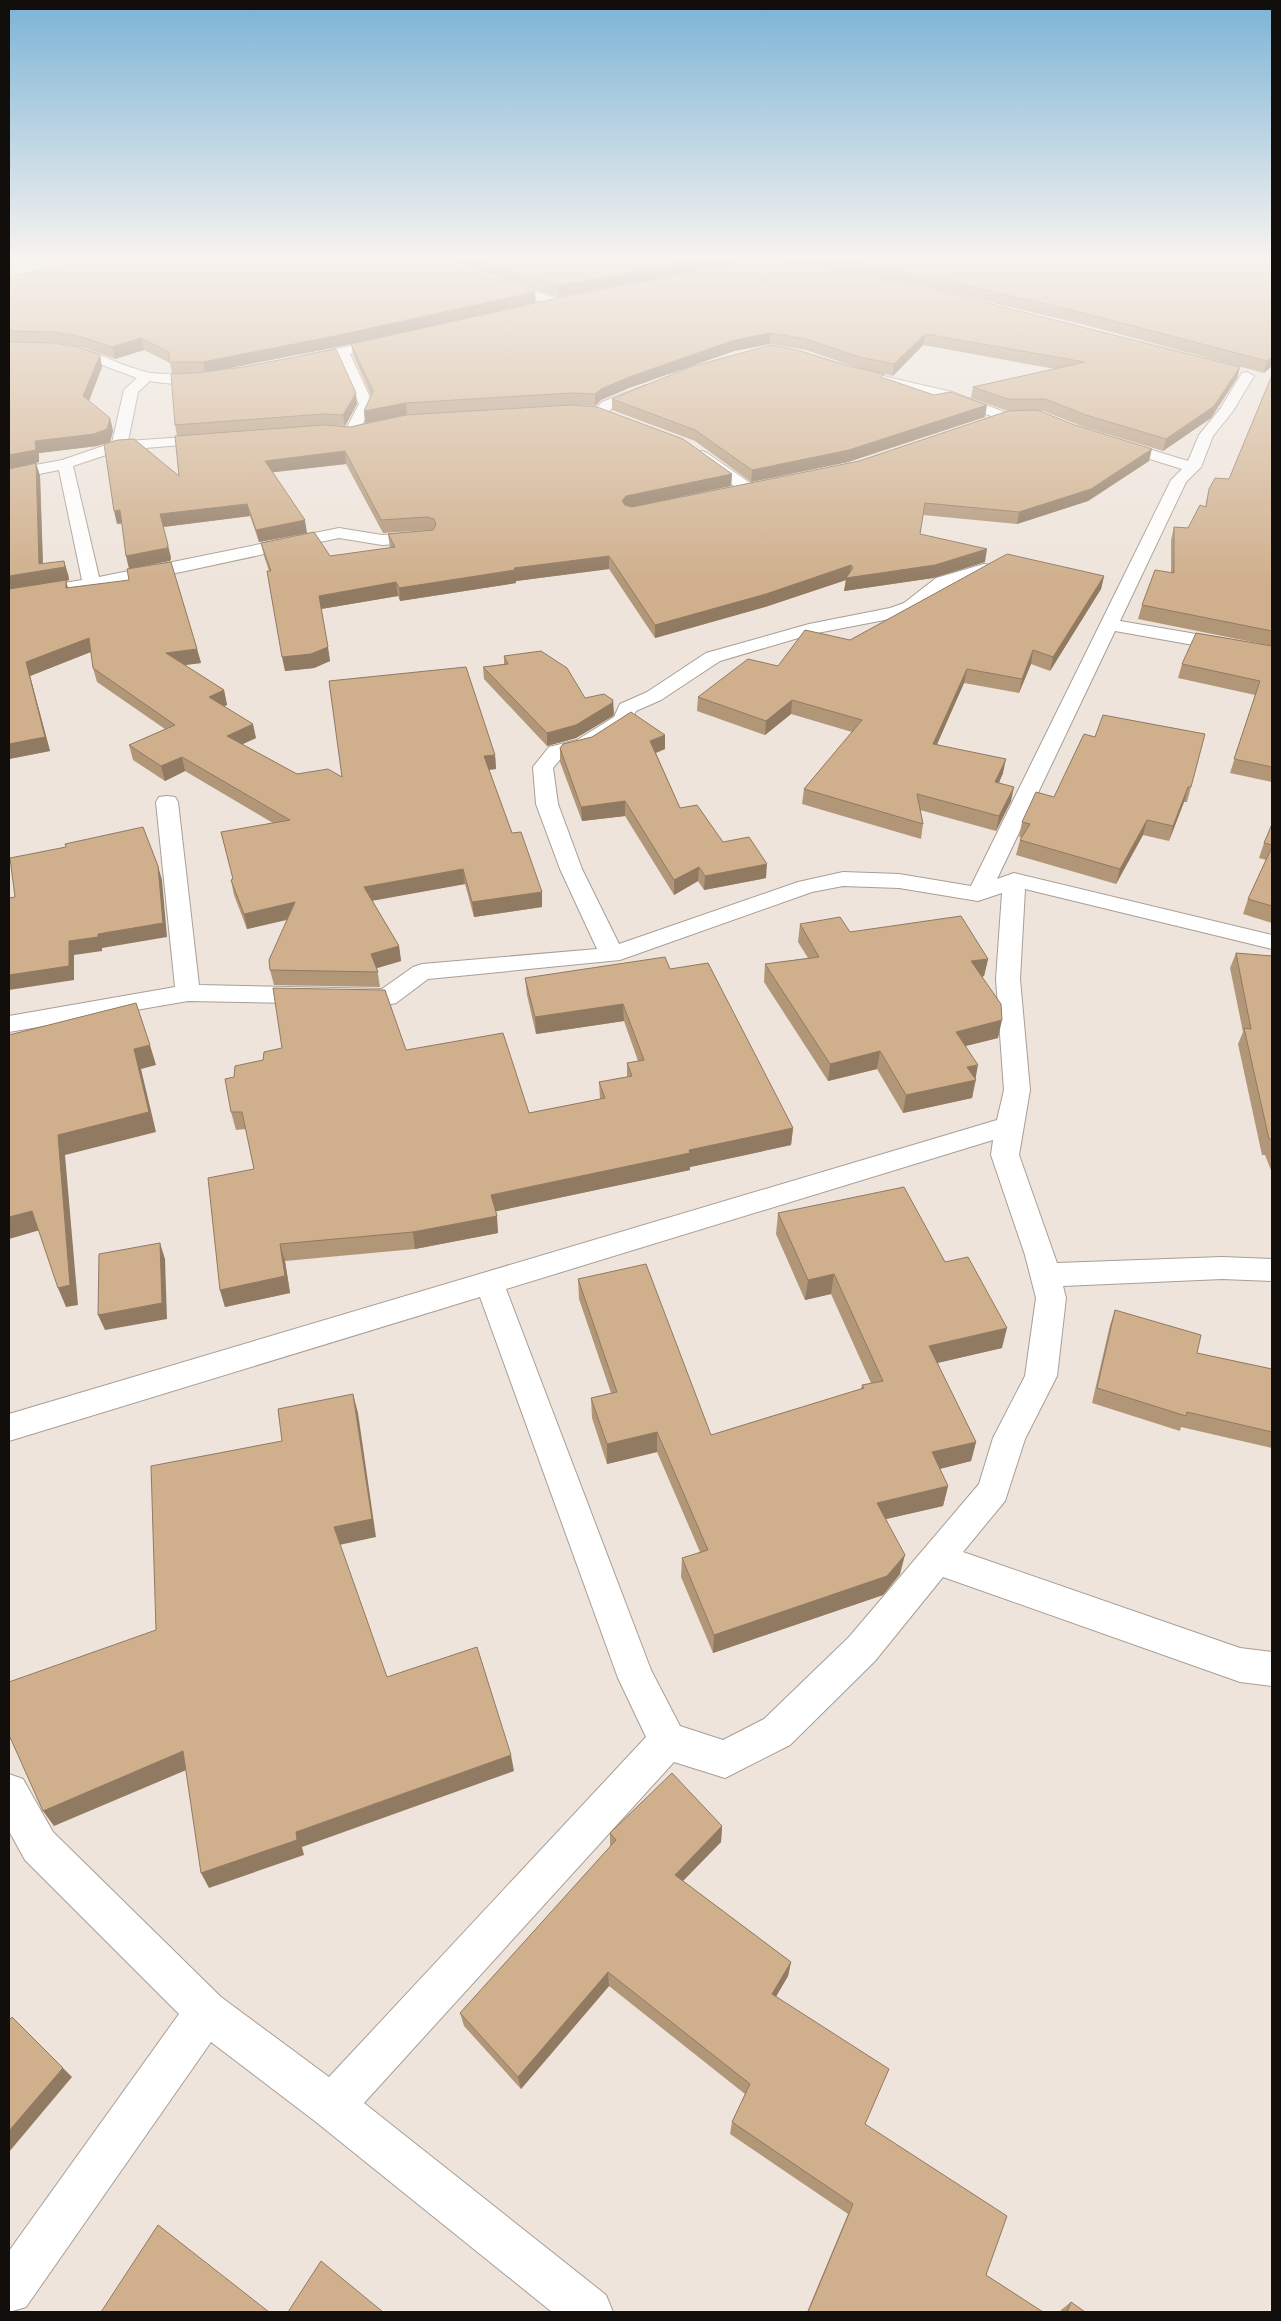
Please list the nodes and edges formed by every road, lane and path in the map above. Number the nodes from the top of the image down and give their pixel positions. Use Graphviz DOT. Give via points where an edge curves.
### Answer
graph roads {
  1 [pos="123,368"];
  2 [pos="350,368"];
  3 [pos="845,371"];
  4 [pos="224,375"];
  5 [pos="1248,376"];
  6 [pos="146,377"];
  7 [pos="662,384"];
  8 [pos="552,412"];
  9 [pos="600,414"];
  10 [pos="1004,416"];
  11 [pos="616,419"];
  12 [pos="1046,419"];
  13 [pos="982,425"];
  14 [pos="370,429"];
  15 [pos="334,432"];
  16 [pos="351,433"];
  17 [pos="227,438"];
  18 [pos="1097,438"];
  19 [pos="119,446"];
  20 [pos="689,446"];
  21 [pos="65,464"];
  22 [pos="1192,467"];
  23 [pos="9,475"];
  24 [pos="766,485"];
  25 [pos="747,488"];
  26 [pos="728,492"];
  27 [pos="428,537"];
  28 [pos="984,570"];
  29 [pos="92,584"];
  30 [pos="9,597"];
  31 [pos="1108,624"];
  32 [pos="1272,653"];
  33 [pos="167,802"];
  34 [pos="1014,880"];
  35 [pos="978,894"];
  36 [pos="1272,942"];
  37 [pos="612,955"];
  38 [pos="188,994"];
  39 [pos="9,1024"];
  40 [pos="1008,1126"];
  41 [pos="1272,1270"];
  42 [pos="1045,1275"];
  43 [pos="489,1282"];
  44 [pos="9,1427"];
  45 [pos="937,1559"];
  46 [pos="1272,1669"];
  47 [pos="668,1741"];
  48 [pos="9,1793"];
  49 [pos="206,2012"];
  50 [pos="332,2106"];
  51 [pos="9,2290"];
  52 [pos="589,2312"];
  1 -- 6 [label="street"];
  2 -- 16 [label="street" via="366,404"];
  3 -- 10 [label="street" via="947,395"];
  4 -- 6 [label="street" via="175,380"];
  5 -- 22 [label="street" via="1206,435"];
  6 -- 19 [label="street" via="131,390"];
  7 -- 9 [label="street" via="607,405"];
  8 -- 9 [label="street"];
  9 -- 11 [label="street"];
  10 -- 12 [label="street"];
  10 -- 13 [label="street"];
  14 -- 16 [label="street"];
  15 -- 16 [label="street"];
  17 -- 19 [label="street"];
  18 -- 22 [label="street"];
  19 -- 21 [label="street"];
  20 -- 25 [label="street"];
  21 -- 23 [label="street"];
  21 -- 29 [label="street"];
  22 -- 31 [label="street" via="1179,480"];
  24 -- 25 [label="street"];
  25 -- 26 [label="street"];
  27 -- 29 [label="street" via="382,540 339,533"];
  28 -- 37 [label="street" via="942,582 910,607 894,613 809,629 712,657 654,696 627,708 623,720 584,745 556,751 543,767 547,804 571,869"];
  29 -- 30 [label="street"];
  31 -- 32 [label="street"];
  31 -- 35 [label="street"];
  33 -- 38 [label="street"];
  34 -- 35 [label="street"];
  34 -- 36 [label="street"];
  34 -- 40 [label="street" via="1008,979 1017,1090"];
  35 -- 37 [label="street" via="899,881 843,879 806,887"];
  37 -- 38 [label="street" via="422,972 387,997"];
  38 -- 39 [label="street"];
  40 -- 42 [label="street" via="1005,1155"];
  40 -- 43 [label="street"];
  41 -- 42 [label="street" via="1222,1268"];
  42 -- 45 [label="street" via="1051,1298 1041,1376 1009,1438 993,1491"];
  43 -- 44 [label="street"];
  43 -- 47 [label="street" via="636,1678"];
  45 -- 46 [label="street" via="1240,1665"];
  45 -- 47 [label="street" via="862,1649 777,1732 725,1758"];
  47 -- 50 [label="street"];
  48 -- 49 [label="street" via="40,1846"];
  49 -- 50 [label="street"];
  49 -- 51 [label="street"];
  50 -- 52 [label="street"];
}
